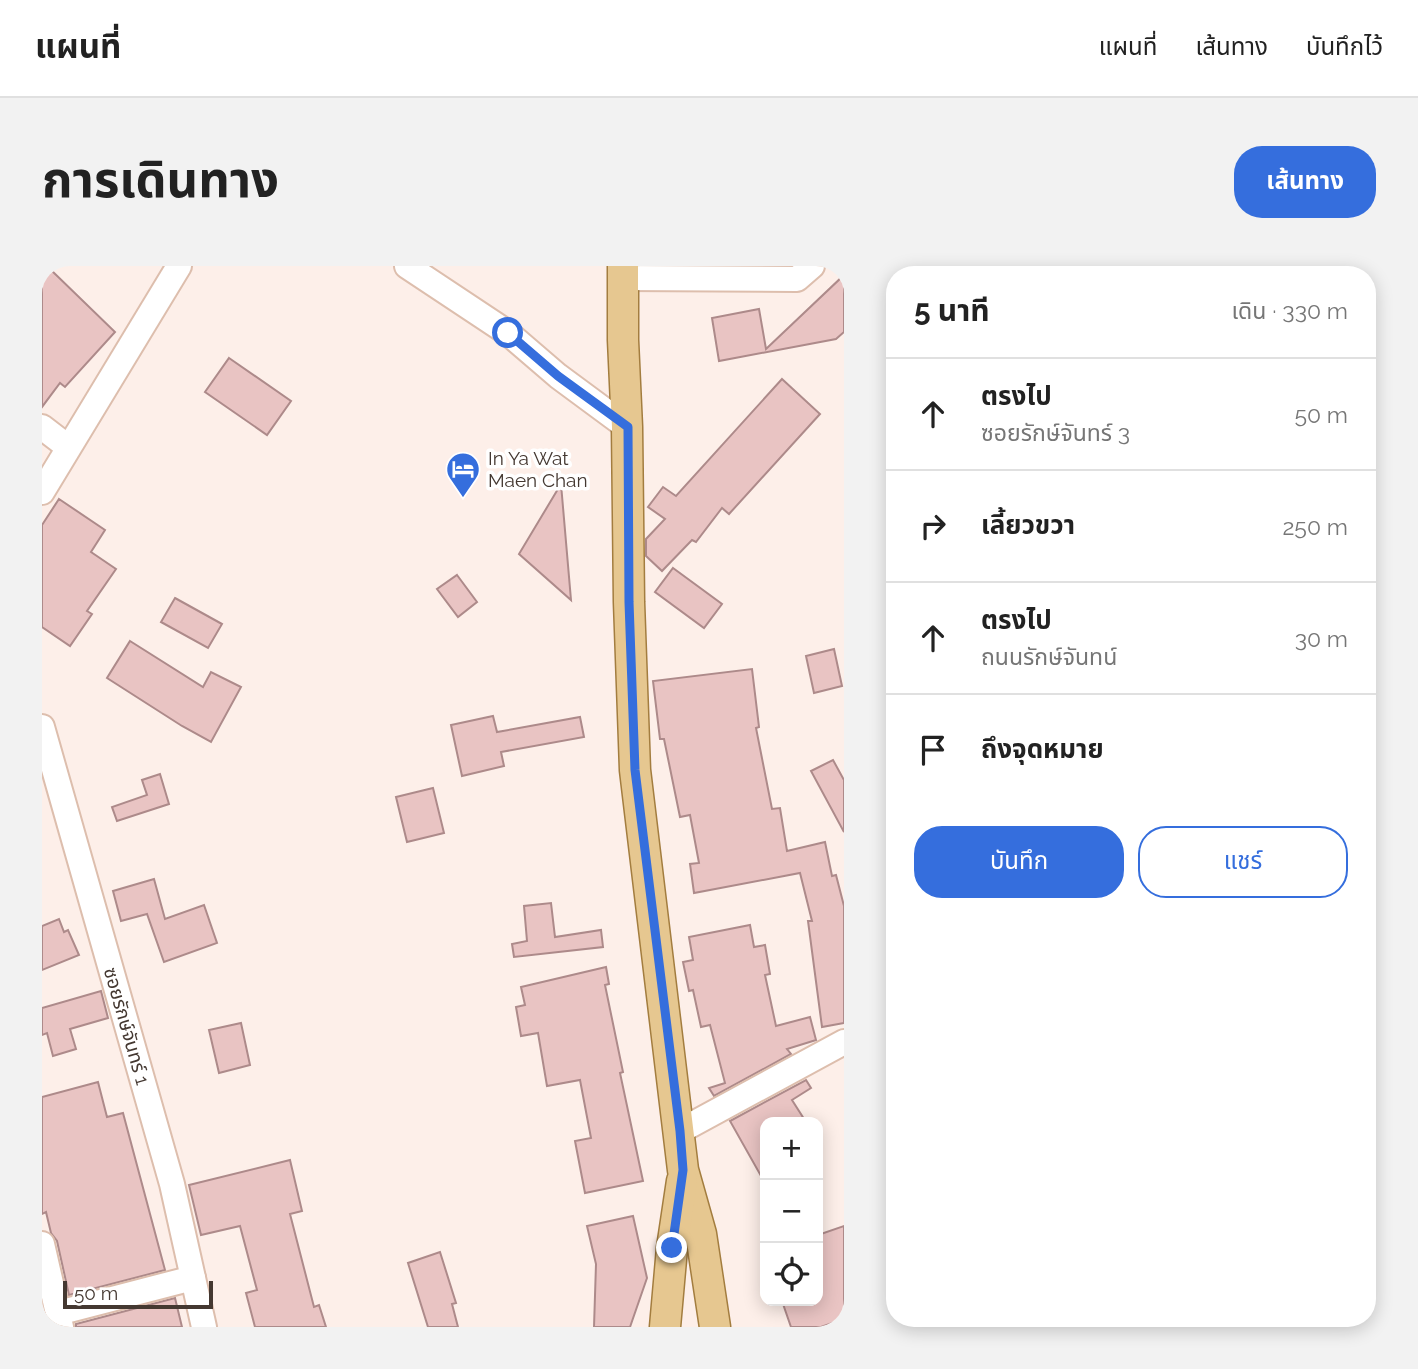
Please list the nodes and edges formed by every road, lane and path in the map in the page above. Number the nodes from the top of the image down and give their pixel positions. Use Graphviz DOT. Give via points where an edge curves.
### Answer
graph roads {
  1 [pos="179,266"];
  2 [pos="407,266"];
  3 [pos="812,266"];
  4 [pos="623,272"];
  5 [pos="42,427"];
  6 [pos="628,427"];
  7 [pos="68,447"];
  8 [pos="42,492"];
  9 [pos="42,727"];
  10 [pos="844,1042"];
  11 [pos="680,1131"];
  12 [pos="683,1170"];
  13 [pos="42,1244"];
  14 [pos="193,1278"];
  15 [pos="60,1320"];
  16 [pos="204,1327"];
  17 [pos="665,1327"];
  18 [pos="715,1327"];
  1 -- 7 [label="street"];
  2 -- 6 [label="street" via="508,333"];
  3 -- 4 [label="street" via="797,279"];
  4 -- 6 [label="main road"];
  5 -- 7 [label="street"];
  6 -- 11 [label="main road" via="635,770"];
  7 -- 8 [label="street"];
  9 -- 14 [label="street, ซอยรักษ์จันทร์ 1" via="169,1171"];
  10 -- 11 [label="street"];
  11 -- 12 [label="main road"];
  12 -- 17 [label="main road"];
  12 -- 18 [label="main road" via="701,1234"];
  13 -- 15 [label="street"];
  14 -- 15 [label="street"];
  14 -- 16 [label="street, ซอยรักษ์จันทร์ 1"];
}
